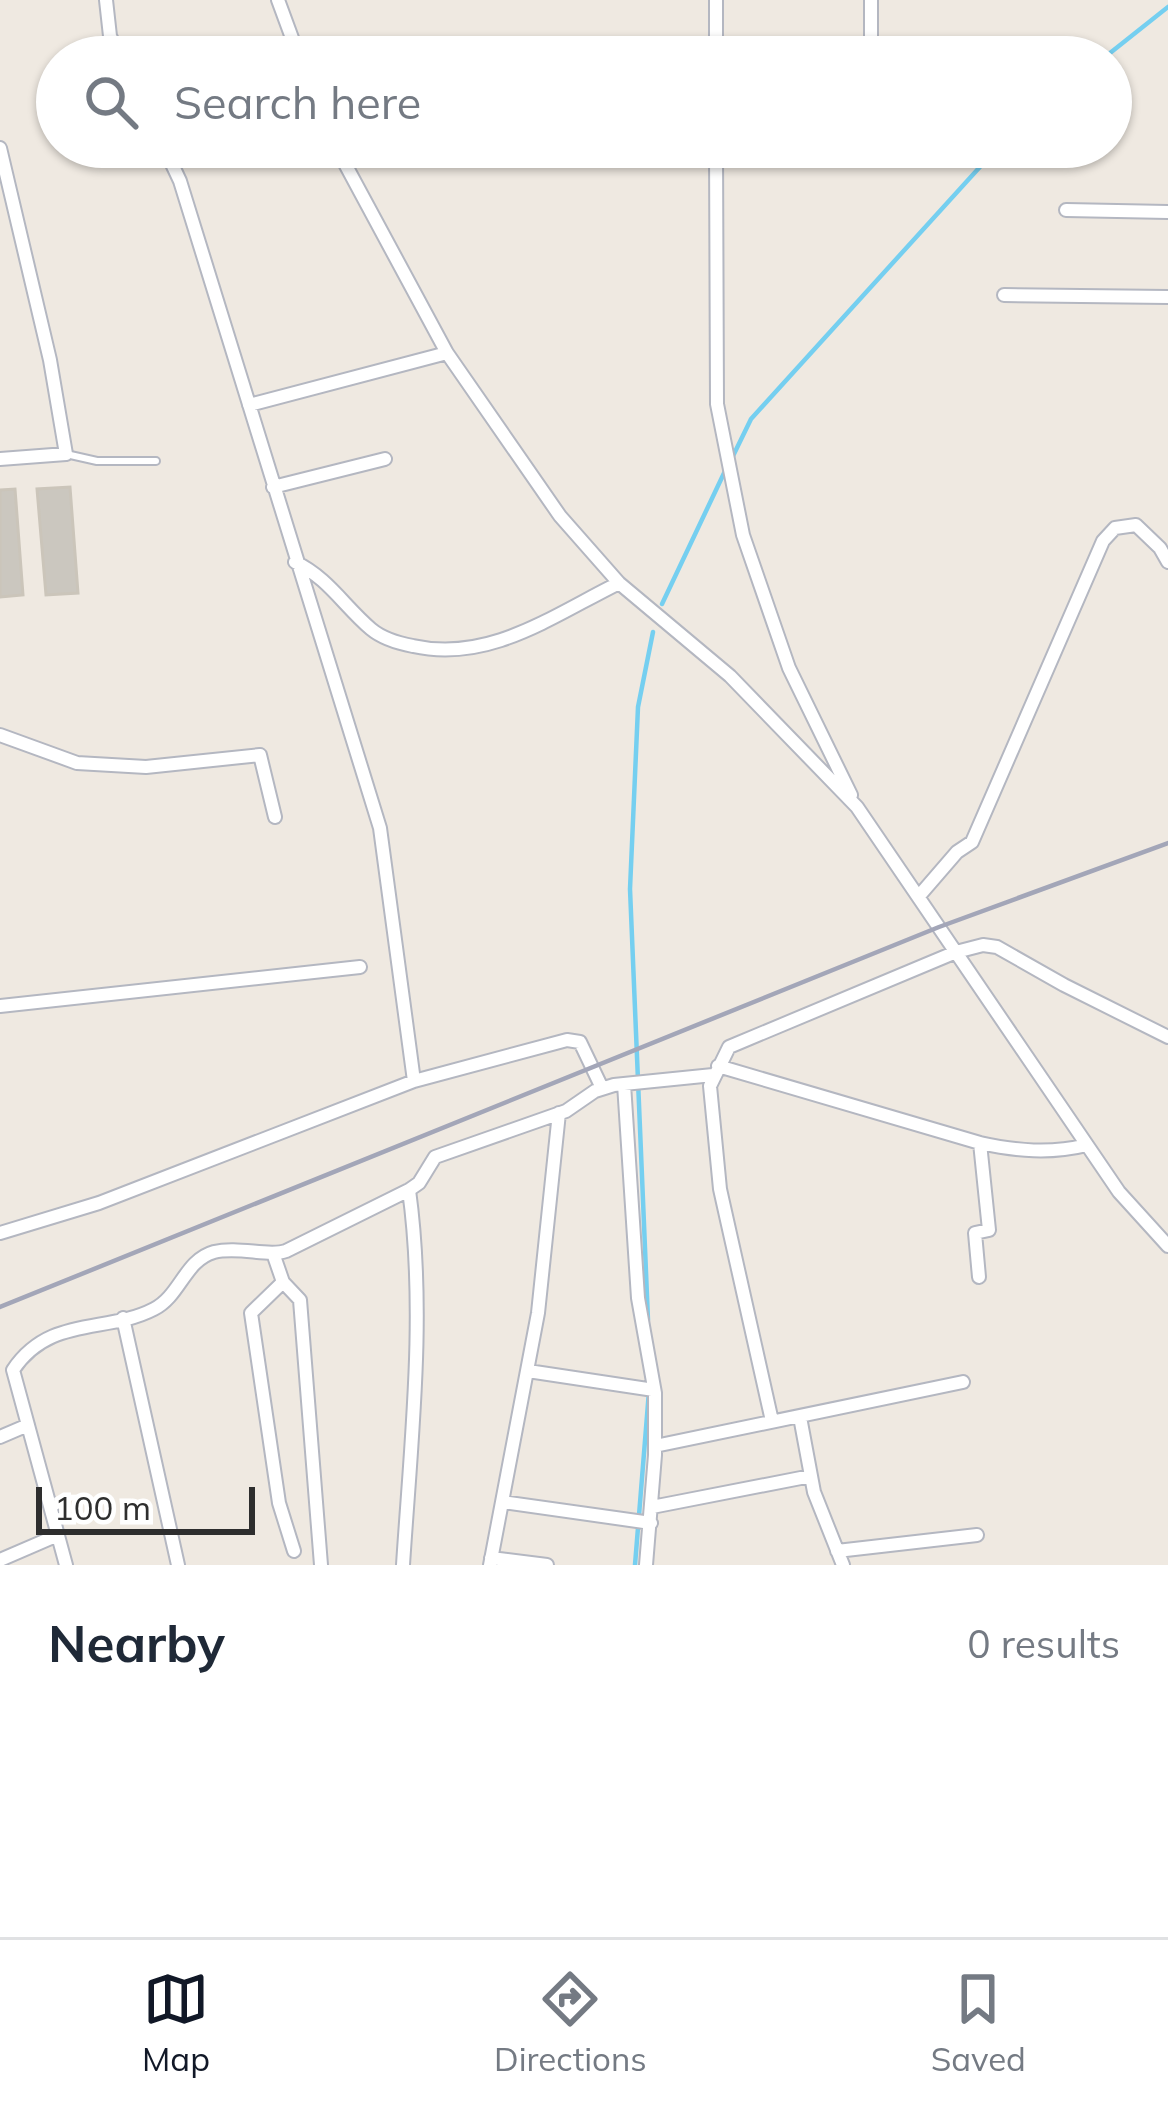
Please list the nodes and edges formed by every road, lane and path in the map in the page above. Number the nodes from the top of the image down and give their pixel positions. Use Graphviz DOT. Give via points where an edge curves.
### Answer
graph roads {
  1 [pos="106,0"];
  2 [pos="278,0"];
  3 [pos="716,0"];
  4 [pos="871,0"];
  5 [pos="110,36"];
  6 [pos="291,36"];
  7 [pos="716,36"];
  8 [pos="871,36"];
  9 [pos="0,148"];
  10 [pos="174,168"];
  11 [pos="347,168"];
  12 [pos="716,168"];
  13 [pos="1066,210"];
  14 [pos="1168,212"];
  15 [pos="1004,296"];
  16 [pos="1168,297"];
  17 [pos="447,353"];
  18 [pos="249,405"];
  19 [pos="66,454"];
  20 [pos="0,459"];
  21 [pos="385,459"];
  22 [pos="156,461"];
  23 [pos="273,487"];
  24 [pos="295,562"];
  25 [pos="1168,562"];
  26 [pos="619,583"];
  27 [pos="0,735"];
  28 [pos="857,807"];
  29 [pos="275,817"];
  30 [pos="919,896"];
  31 [pos="956,952"];
  32 [pos="359,968"];
  33 [pos="0,1006"];
  34 [pos="1168,1036"];
  35 [pos="715,1071"];
  36 [pos="415,1081"];
  37 [pos="624,1084"];
  38 [pos="602,1088"];
  39 [pos="559,1113"];
  40 [pos="980,1143"];
  41 [pos="1087,1145"];
  42 [pos="409,1190"];
  43 [pos="0,1233"];
  44 [pos="1168,1246"];
  45 [pos="274,1256"];
  46 [pos="979,1277"];
  47 [pos="283,1282"];
  48 [pos="123,1318"];
  49 [pos="528,1371"];
  50 [pos="963,1382"];
  51 [pos="654,1390"];
  52 [pos="800,1417"];
  53 [pos="772,1421"];
  54 [pos="28,1425"];
  55 [pos="0,1437"];
  56 [pos="656,1446"];
  57 [pos="811,1476"];
  58 [pos="502,1502"];
  59 [pos="652,1507"];
  60 [pos="651,1523"];
  61 [pos="58,1534"];
  62 [pos="977,1535"];
  63 [pos="294,1551"];
  64 [pos="837,1551"];
  65 [pos="0,1560"];
  66 [pos="490,1562"];
  67 [pos="66,1565"];
  68 [pos="178,1565"];
  69 [pos="321,1565"];
  70 [pos="403,1565"];
  71 [pos="547,1565"];
  72 [pos="646,1565"];
  73 [pos="843,1565"];
  1 -- 5 [label="street"];
  2 -- 6 [label="street"];
  3 -- 7 [label="street"];
  4 -- 8 [label="street"];
  9 -- 19 [label="street"];
  10 -- 18 [label="street"];
  11 -- 17 [label="street"];
  12 -- 28 [label="street" via="717,404 743,535 789,668"];
  13 -- 14 [label="street"];
  15 -- 16 [label="street"];
  17 -- 18 [label="street"];
  17 -- 26 [label="street" via="560,516"];
  18 -- 23 [label="street"];
  19 -- 20 [label="street"];
  19 -- 22 [label="lane"];
  21 -- 23 [label="street"];
  23 -- 24 [label="street"];
  24 -- 26 [label="street" via="318,573 371,629 441,652 485,648"];
  24 -- 36 [label="street" via="380,828"];
  25 -- 30 [label="street" via="1136,525 1115,528 1103,541 972,842"];
  26 -- 28 [label="street" via="730,676"];
  27 -- 29 [label="street" via="77,763 146,767 260,755"];
  28 -- 30 [label="street"];
  30 -- 31 [label="street"];
  31 -- 34 [label="street" via="997,947"];
  31 -- 35 [label="street" via="729,1047"];
  31 -- 41 [label="street"];
  32 -- 33 [label="street"];
  35 -- 37 [label="street"];
  35 -- 40 [label="street"];
  35 -- 53 [label="street" via="720,1189"];
  36 -- 38 [label="street" via="576,1040"];
  36 -- 43 [label="street" via="99,1204"];
  37 -- 38 [label="street"];
  37 -- 51 [label="street" via="638,1298"];
  38 -- 39 [label="street"];
  39 -- 42 [label="street" via="435,1157"];
  39 -- 49 [label="street"];
  40 -- 41 [label="street" via="1059,1152"];
  40 -- 46 [label="street" via="989,1231 975,1233"];
  41 -- 44 [label="street"];
  42 -- 45 [label="street"];
  42 -- 70 [label="street" via="416,1274"];
  45 -- 47 [label="street"];
  45 -- 48 [label="street" via="249,1249 206,1255 161,1304"];
  47 -- 63 [label="street" via="251,1313 279,1503"];
  47 -- 69 [label="street" via="300,1300"];
  48 -- 54 [label="street" via="26,1352 14,1370"];
  48 -- 68 [label="street"];
  49 -- 51 [label="street"];
  49 -- 58 [label="street"];
  50 -- 52 [label="street"];
  51 -- 56 [label="street"];
  52 -- 53 [label="street"];
  52 -- 57 [label="street"];
  53 -- 56 [label="street"];
  54 -- 55 [label="street"];
  54 -- 61 [label="street"];
  56 -- 59 [label="street"];
  57 -- 59 [label="street"];
  57 -- 64 [label="street"];
  58 -- 60 [label="street"];
  58 -- 66 [label="street"];
  59 -- 60 [label="street"];
  60 -- 72 [label="street"];
  61 -- 65 [label="street"];
  61 -- 67 [label="street"];
  62 -- 64 [label="street"];
  64 -- 73 [label="street"];
  66 -- 71 [label="street"];
}
